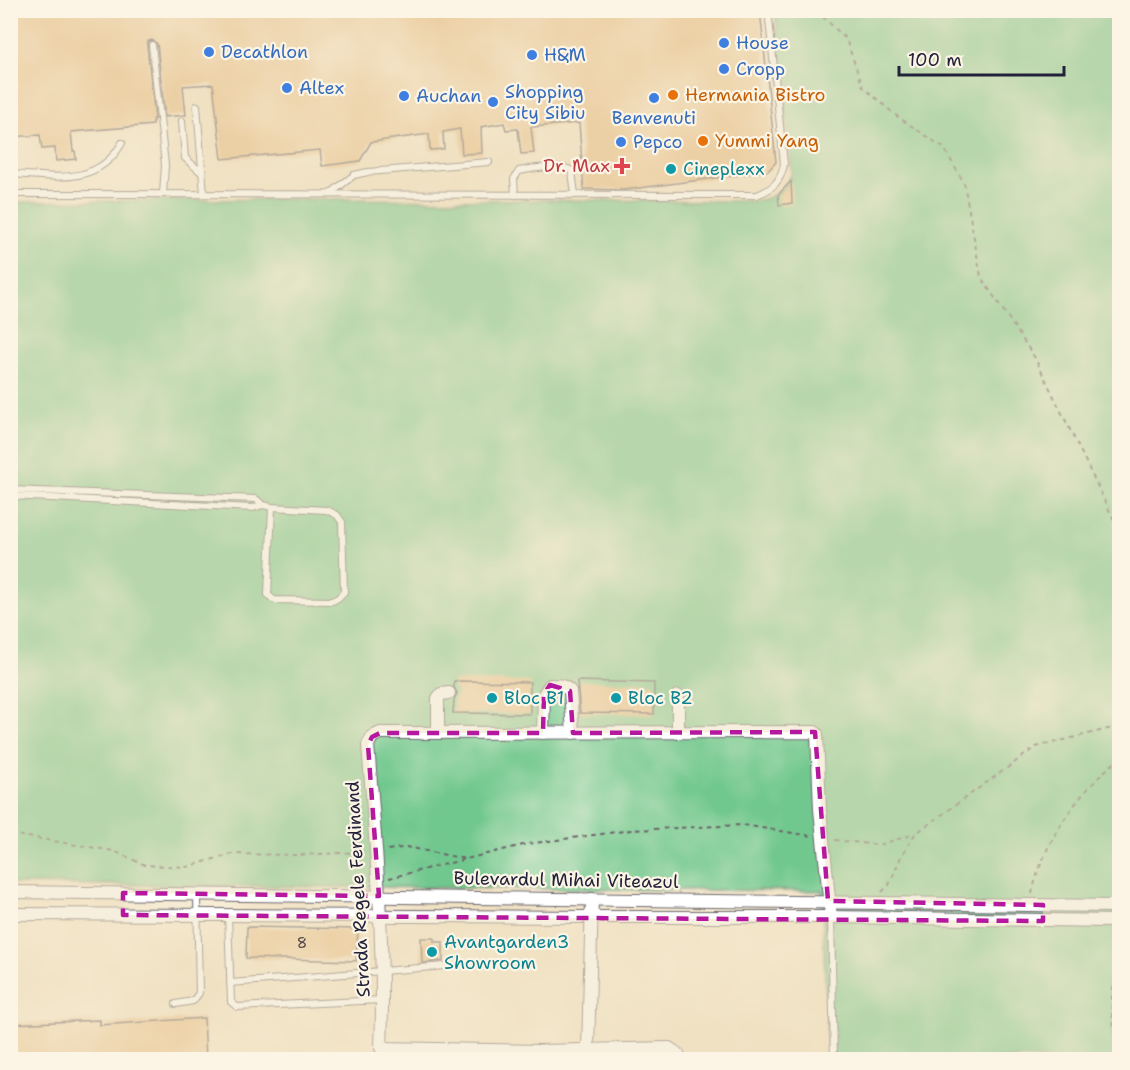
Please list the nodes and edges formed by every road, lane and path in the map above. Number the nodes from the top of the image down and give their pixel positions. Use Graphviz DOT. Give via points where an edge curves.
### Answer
graph roads {
  1 [pos="768,10"];
  2 [pos="816,10"];
  3 [pos="152,45"];
  4 [pos="197,106"];
  5 [pos="182,121"];
  6 [pos="122,143"];
  7 [pos="489,162"];
  8 [pos="202,173"];
  9 [pos="10,174"];
  10 [pos="331,193"];
  11 [pos="10,194"];
  12 [pos="164,194"];
  13 [pos="204,194"];
  14 [pos="515,195"];
  15 [pos="575,195"];
  16 [pos="10,490"];
  17 [pos="10,496"];
  18 [pos="263,505"];
  19 [pos="272,507"];
  20 [pos="1119,532"];
  21 [pos="449,693"];
  22 [pos="678,696"];
  23 [pos="1119,726"];
  24 [pos="438,733"];
  25 [pos="543,733"];
  26 [pos="573,733"];
  27 [pos="678,733"];
  28 [pos="1119,758"];
  29 [pos="10,834"];
  30 [pos="915,834"];
  31 [pos="823,838"];
  32 [pos="376,852"];
  33 [pos="468,860"];
  34 [pos="377,881"];
  35 [pos="10,892"];
  36 [pos="123,893"];
  37 [pos="196,894"];
  38 [pos="379,896"];
  39 [pos="592,899"];
  40 [pos="828,902"];
  41 [pos="872,903"];
  42 [pos="1036,905"];
  43 [pos="1119,908"];
  44 [pos="10,914"];
  45 [pos="123,915"];
  46 [pos="197,915"];
  47 [pos="228,915"];
  48 [pos="380,917"];
  49 [pos="831,917"];
  50 [pos="591,918"];
  51 [pos="1119,918"];
  52 [pos="1043,921"];
  53 [pos="1119,960"];
  54 [pos="445,966"];
  55 [pos="381,971"];
  56 [pos="230,983"];
  57 [pos="382,1000"];
  58 [pos="176,1005"];
  59 [pos="588,1049"];
  60 [pos="1119,1052"];
  61 [pos="381,1054"];
  62 [pos="541,1055"];
  63 [pos="679,1059"];
  64 [pos="834,1059"];
  1 -- 15 [label="lane" via="784,164 782,175 770,190 757,195"];
  2 -- 20 [label="path" via="846,39 863,87 944,148 964,183 981,277 1035,358"];
  3 -- 12 [label="lane" via="165,165"];
  4 -- 8 [label="lane"];
  5 -- 8 [label="lane" via="185,158"];
  6 -- 9 [label="lane" via="113,157 89,173"];
  7 -- 10 [label="lane" via="368,172 354,175"];
  8 -- 13 [label="lane"];
  10 -- 13 [label="lane"];
  10 -- 14 [label="lane"];
  11 -- 12 [label="lane"];
  12 -- 13 [label="lane"];
  14 -- 15 [label="lane"];
  14 -- 15 [label="lane" via="514,179 519,171 564,168 572,171"];
  16 -- 18 [label="lane" via="256,499"];
  17 -- 18 [label="lane" via="253,508"];
  18 -- 19 [label="lane"];
  19 -- 19 [label="lane" via="327,510 337,515 342,522 344,592 338,598 274,600 268,595"];
  21 -- 24 [label="street" via="438,698"];
  22 -- 27 [label="street"];
  23 -- 30 [label="path" via="1036,747"];
  24 -- 25 [label="street"];
  24 -- 32 [label="street, Strada Regele Ferdinand" via="380,733 372,737 368,745"];
  25 -- 26 [label="street"];
  25 -- 26 [label="street" via="544,694 550,685 565,686 570,691"];
  26 -- 27 [label="street"];
  27 -- 31 [label="street" via="817,734"];
  28 -- 42 [label="path" via="1091,784 1054,836 1038,869"];
  29 -- 32 [label="path" via="114,851 145,865 186,867 231,854"];
  30 -- 31 [label="path" via="878,845"];
  30 -- 41 [label="path" via="889,885"];
  31 -- 33 [label="path" via="743,825 631,830 527,844"];
  31 -- 40 [label="street"];
  32 -- 33 [label="path" via="407,847"];
  32 -- 34 [label="street, Strada Regele Ferdinand"];
  33 -- 34 [label="path"];
  34 -- 38 [label="street, Strada Regele Ferdinand"];
  35 -- 36 [label="street, Bulevardul Mihai Viteazul"];
  36 -- 37 [label="street, Bulevardul Mihai Viteazul"];
  36 -- 45 [label="street"];
  37 -- 38 [label="street, Bulevardul Mihai Viteazul"];
  37 -- 46 [label="lane"];
  38 -- 39 [label="street, Bulevardul Mihai Viteazul"];
  38 -- 48 [label="street, Strada Regele Ferdinand"];
  39 -- 40 [label="street, Bulevardul Mihai Viteazul"];
  39 -- 50 [label="street"];
  40 -- 41 [label="street, Bulevardul Mihai Viteazul"];
  40 -- 49 [label="street"];
  41 -- 42 [label="street, Bulevardul Mihai Viteazul"];
  42 -- 43 [label="street, Bulevardul Mihai Viteazul"];
  42 -- 52 [label="street"];
  44 -- 45 [label="street, Bulevardul Mihai Viteazul"];
  45 -- 46 [label="street, Bulevardul Mihai Viteazul"];
  46 -- 47 [label="street, Bulevardul Mihai Viteazul"];
  46 -- 58 [label="lane" via="200,993 194,1001"];
  47 -- 48 [label="street, Bulevardul Mihai Viteazul"];
  47 -- 56 [label="lane"];
  48 -- 50 [label="street, Bulevardul Mihai Viteazul"];
  48 -- 55 [label="street, Strada Regele Ferdinand"];
  49 -- 50 [label="street, Bulevardul Mihai Viteazul"];
  49 -- 52 [label="street, Bulevardul Mihai Viteazul"];
  49 -- 64 [label="lane"];
  50 -- 59 [label="street"];
  51 -- 52 [label="street, Bulevardul Mihai Viteazul"];
  53 -- 60 [label="path" via="1110,1005"];
  54 -- 55 [label="lane"];
  55 -- 56 [label="lane"];
  55 -- 57 [label="street, Strada Regele Ferdinand"];
  56 -- 57 [label="lane" via="231,1002 237,1007"];
  57 -- 61 [label="street, Strada Regele Ferdinand"];
  59 -- 62 [label="street, Strada Regele Ferdinand"];
  59 -- 63 [label="street, Strada Regele Ferdinand" via="669,1048"];
  61 -- 62 [label="street, Strada Regele Ferdinand"];
}
